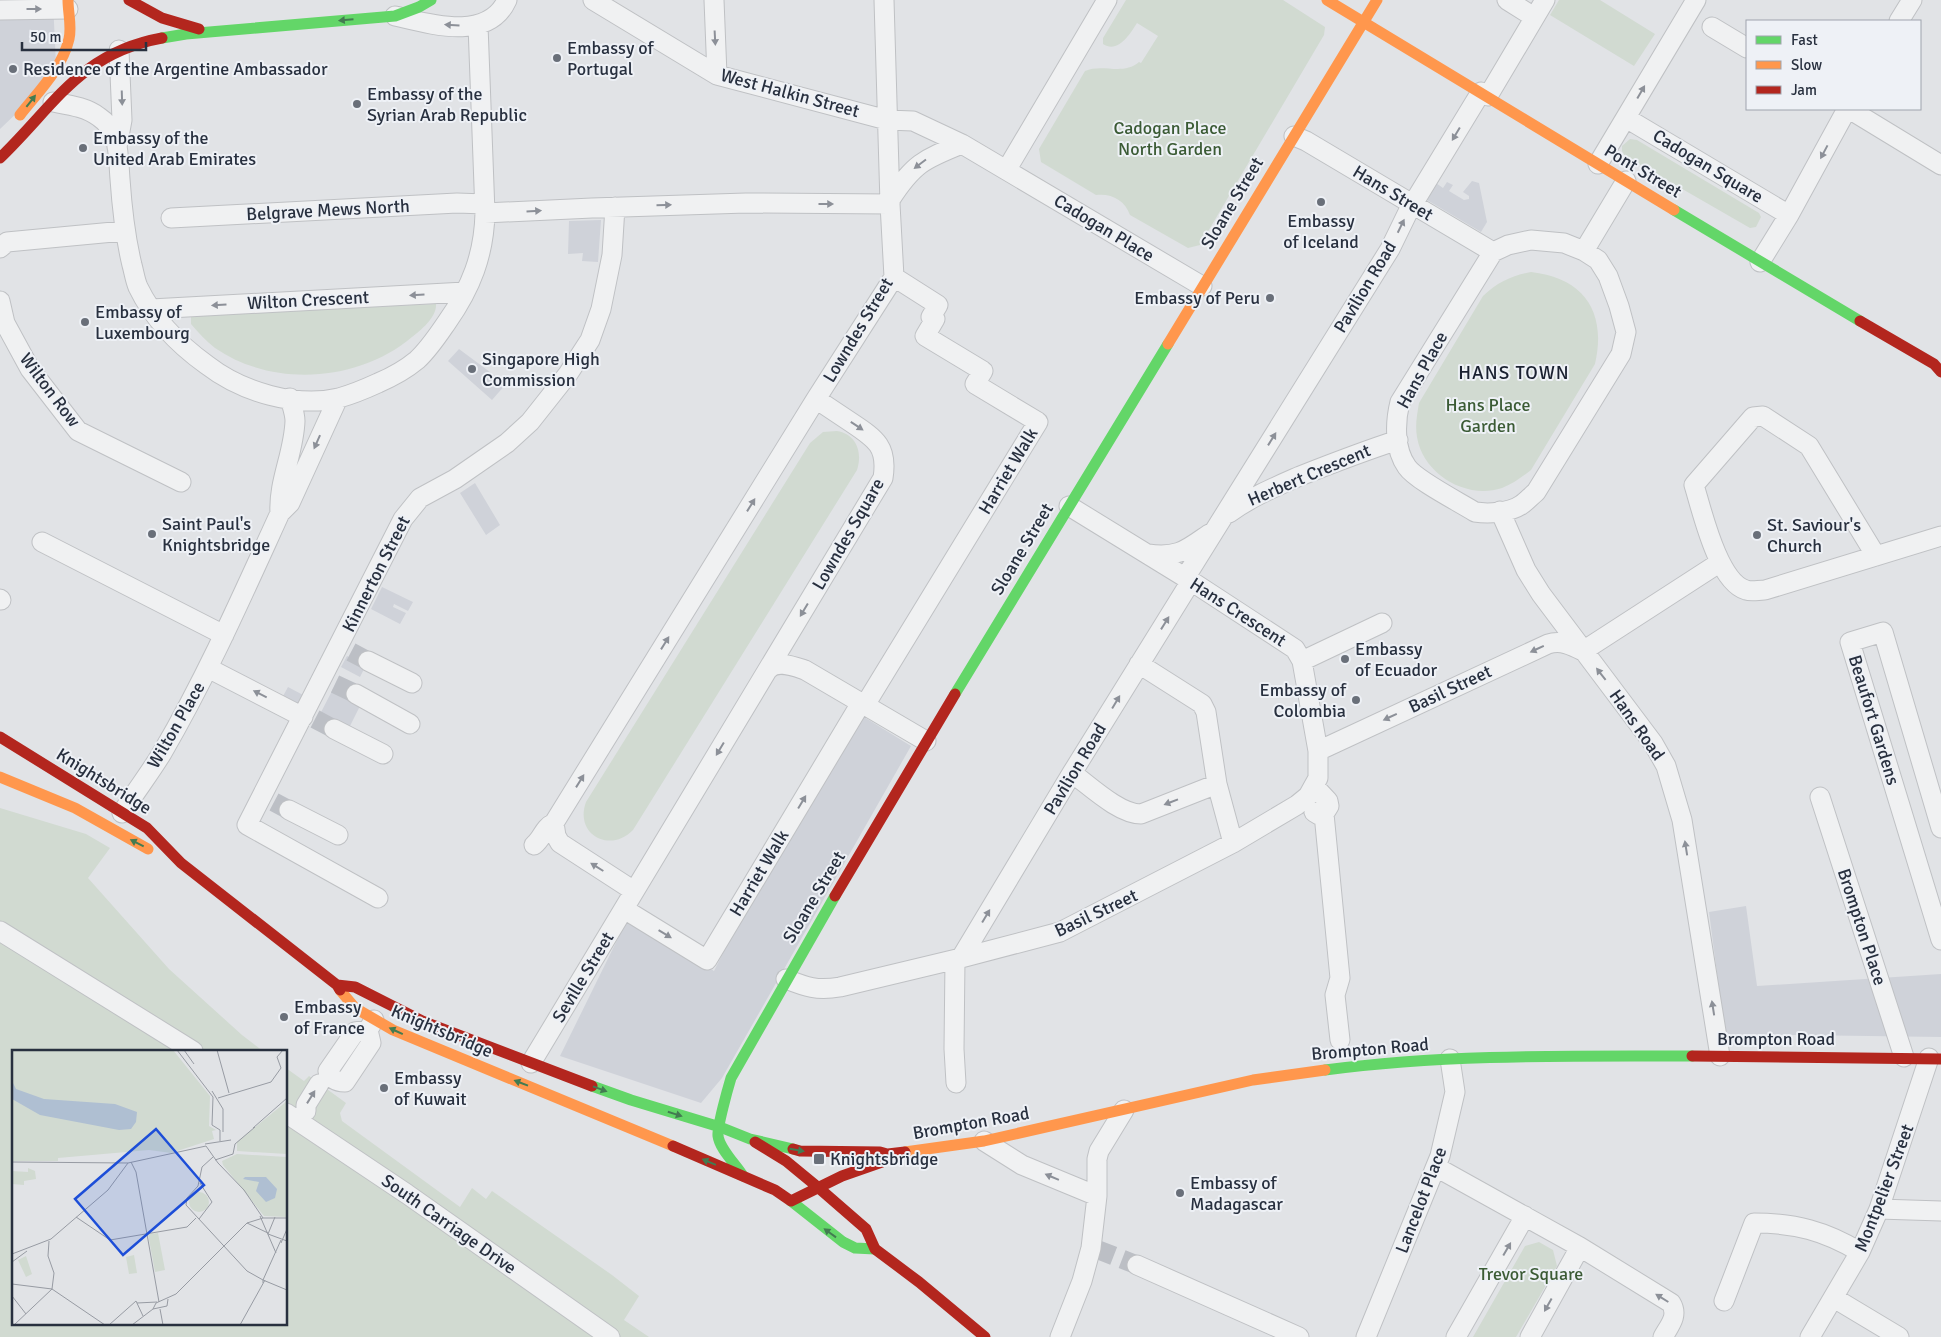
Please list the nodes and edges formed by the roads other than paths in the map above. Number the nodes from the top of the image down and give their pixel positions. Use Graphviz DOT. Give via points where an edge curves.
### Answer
graph roads {
  1 [pos="129,0"];
  2 [pos="431,0"];
  3 [pos="507,0"];
  4 [pos="593,0"];
  5 [pos="714,0"];
  6 [pos="884,0"];
  7 [pos="1107,0"];
  8 [pos="1327,0"];
  9 [pos="1377,0"];
  10 [pos="1507,0"];
  11 [pos="1545,0"];
  12 [pos="1696,0"];
  13 [pos="1912,0"];
  14 [pos="68,4"];
  15 [pos="0,10"];
  16 [pos="395,16"];
  17 [pos="1534,18"];
  18 [pos="1900,20"];
  19 [pos="1363,22"];
  20 [pos="478,25"];
  21 [pos="1712,27"];
  22 [pos="222,30"];
  23 [pos="1746,47"];
  24 [pos="119,50"];
  25 [pos="717,75"];
  26 [pos="1485,94"];
  27 [pos="53,102"];
  28 [pos="1847,110"];
  29 [pos="1850,110"];
  30 [pos="1626,118"];
  31 [pos="887,120"];
  32 [pos="11,126"];
  33 [pos="1294,136"];
  34 [pos="966,146"];
  35 [pos="117,147"];
  36 [pos="0,158"];
  37 [pos="1598,164"];
  38 [pos="1941,165"];
  39 [pos="1006,169"];
  40 [pos="1626,181"];
  41 [pos="890,202"];
  42 [pos="1412,205"];
  43 [pos="615,207"];
  44 [pos="485,208"];
  45 [pos="1789,215"];
  46 [pos="170,218"];
  47 [pos="124,231"];
  48 [pos="0,248"];
  49 [pos="1584,251"];
  50 [pos="1492,252"];
  51 [pos="1760,262"];
  52 [pos="894,277"];
  53 [pos="1202,286"];
  54 [pos="465,292"];
  55 [pos="0,301"];
  56 [pos="151,308"];
  57 [pos="1941,372"];
  58 [pos="290,398"];
  59 [pos="338,398"];
  60 [pos="816,399"];
  61 [pos="1398,440"];
  62 [pos="1246,481"];
  63 [pos="181,482"];
  64 [pos="1069,506"];
  65 [pos="1500,511"];
  66 [pos="280,513"];
  67 [pos="1220,523"];
  68 [pos="1941,536"];
  69 [pos="42,542"];
  70 [pos="1147,554"];
  71 [pos="1876,556"];
  72 [pos="1719,563"];
  73 [pos="1188,580"];
  74 [pos="1382,623"];
  75 [pos="224,635"];
  76 [pos="787,638"];
  77 [pos="1583,651"];
  78 [pos="368,661"];
  79 [pos="1302,661"];
  80 [pos="1139,664"];
  81 [pos="208,668"];
  82 [pos="804,670"];
  83 [pos="767,671"];
  84 [pos="412,683"];
  85 [pos="356,694"];
  86 [pos="863,704"];
  87 [pos="308,717"];
  88 [pos="410,724"];
  89 [pos="334,729"];
  90 [pos="0,737"];
  91 [pos="926,741"];
  92 [pos="0,750"];
  93 [pos="1318,751"];
  94 [pos="383,754"];
  95 [pos="1072,773"];
  96 [pos="0,777"];
  97 [pos="1316,782"];
  98 [pos="1217,784"];
  99 [pos="76,785"];
  100 [pos="1820,797"];
  101 [pos="1303,801"];
  102 [pos="275,802"];
  103 [pos="122,813"];
  104 [pos="1324,814"];
  105 [pos="554,823"];
  106 [pos="1941,828"];
  107 [pos="338,835"];
  108 [pos="537,843"];
  109 [pos="1233,844"];
  110 [pos="181,864"];
  111 [pos="634,891"];
  112 [pos="378,898"];
  113 [pos="623,911"];
  114 [pos="0,931"];
  115 [pos="1941,940"];
  116 [pos="958,959"];
  117 [pos="786,978"];
  118 [pos="337,985"];
  119 [pos="1340,1040"];
  120 [pos="191,1050"];
  121 [pos="1720,1056"];
  122 [pos="1904,1057"];
  123 [pos="1450,1059"];
  124 [pos="1935,1059"];
  125 [pos="530,1063"];
  126 [pos="956,1083"];
  127 [pos="320,1084"];
  128 [pos="1124,1110"];
  129 [pos="306,1111"];
  130 [pos="288,1114"];
  131 [pos="720,1127"];
  132 [pos="708,1136"];
  133 [pos="750,1139"];
  134 [pos="984,1141"];
  135 [pos="693,1142"];
  136 [pos="674,1147"];
  137 [pos="888,1154"];
  138 [pos="1436,1166"];
  139 [pos="743,1176"];
  140 [pos="820,1188"];
  141 [pos="1098,1196"];
  142 [pos="791,1201"];
  143 [pos="1879,1209"];
  144 [pos="1941,1211"];
  145 [pos="1525,1216"];
  146 [pos="1580,1248"];
  147 [pos="875,1249"];
  148 [pos="1860,1252"];
  149 [pos="1137,1264"];
  150 [pos="1834,1298"];
  151 [pos="1724,1301"];
  152 [pos="973,1333"];
  153 [pos="610,1337"];
  154 [pos="1060,1337"];
  155 [pos="1299,1337"];
  156 [pos="1366,1337"];
  157 [pos="1456,1337"];
  158 [pos="1530,1337"];
  159 [pos="1663,1337"];
  160 [pos="1810,1337"];
  161 [pos="1900,1337"];
  1 -- 22 [label="main road" via="178,24"];
  2 -- 16 [label="main road"];
  3 -- 20 [label="street" via="492,19"];
  4 -- 25 [label="street, West Halkin Street"];
  5 -- 25 [label="street, one-way"];
  6 -- 31 [label="street, Lowndes Street"];
  7 -- 39 [label="street"];
  8 -- 19 [label="main road, Pont Street"];
  9 -- 19 [label="main road, Sloane Street"];
  10 -- 17 [label="street"];
  11 -- 17 [label="street, Pavilion Road"];
  30 -- 12 [label="street, one-way"];
  13 -- 18 [label="street"];
  15 -- 14 [label="street, one-way"];
  32 -- 14 [label="main road, one-way" via="50,76 66,48"];
  20 -- 16 [label="street, one-way" via="445,25"];
  16 -- 22 [label="main road, one-way"];
  17 -- 26 [label="street, Pavilion Road"];
  19 -- 26 [label="main road, Pont Street"];
  19 -- 33 [label="main road, Sloane Street"];
  20 -- 44 [label="street"];
  21 -- 23 [label="street"];
  22 -- 24 [label="main road" via="159,38"];
  24 -- 27 [label="main road" via="88,68"];
  24 -- 35 [label="street, one-way" via="122,120"];
  25 -- 31 [label="street, West Halkin Street"];
  26 -- 37 [label="main road, Pont Street"];
  26 -- 42 [label="street, Pavilion Road, one-way"];
  27 -- 35 [label="street" via="85,108 101,118 112,132"];
  27 -- 36 [label="main road"];
  28 -- 45 [label="street, one-way"];
  29 -- 38 [label="street"];
  30 -- 37 [label="street"];
  30 -- 45 [label="street, Cadogan Square"];
  31 -- 34 [label="street" via="913,121"];
  31 -- 41 [label="street, Lowndes Street"];
  33 -- 42 [label="street, Hans Street"];
  33 -- 53 [label="main road, Sloane Street"];
  34 -- 39 [label="street, Cadogan Place"];
  34 -- 41 [label="street, one-way" via="923,161 902,182"];
  35 -- 47 [label="street"];
  37 -- 40 [label="main road, Pont Street"];
  39 -- 53 [label="street, Cadogan Place"];
  40 -- 49 [label="street"];
  40 -- 51 [label="main road, Pont Street"];
  43 -- 41 [label="street, Belgrave Mews North, one-way"];
  41 -- 52 [label="street, Lowndes Street"];
  42 -- 50 [label="street, Hans Street"];
  62 -- 42 [label="street, Pavilion Road, one-way" via="1390,249"];
  44 -- 43 [label="street, Belgrave Mews North, one-way"];
  43 -- 87 [label="street, Kinnerton Street" via="608,279 601,309 582,354 548,401 507,443 411,507 345,649"];
  44 -- 46 [label="street, Belgrave Mews North" via="457,203"];
  44 -- 54 [label="street" via="484,236 478,263"];
  45 -- 51 [label="street"];
  47 -- 48 [label="street" via="7,242"];
  47 -- 56 [label="street" via="138,286"];
  49 -- 50 [label="street, Hans Place" via="1564,243 1531,240"];
  49 -- 65 [label="street, Hans Place" via="1598,260 1619,306 1626,332 1621,354 1536,492 1520,506"];
  50 -- 61 [label="street, Hans Place" via="1400,402 1396,416"];
  51 -- 57 [label="main road, Pont Street" via="1934,364"];
  52 -- 60 [label="street, Lowndes Street"];
  52 -- 86 [label="street, Harriet Walk" via="938,305 931,317 935,319 925,336 983,371 975,384 1038,422"];
  53 -- 64 [label="main road, Sloane Street"];
  54 -- 56 [label="street, Wilton Crescent, one-way"];
  54 -- 59 [label="street" via="434,340 416,360 392,377"];
  55 -- 63 [label="street, Wilton Row" via="5,323 30,369 78,431"];
  56 -- 58 [label="street" via="178,342 209,367 244,387"];
  58 -- 59 [label="street" via="318,401"];
  58 -- 66 [label="street, Wilton Place" via="295,420 279,496"];
  59 -- 66 [label="street, Wilton Place, one-way" via="290,503"];
  60 -- 76 [label="street, Lowndes Square, one-way" via="873,437 884,458 883,478"];
  105 -- 60 [label="street, one-way"];
  61 -- 65 [label="street, Hans Place" via="1406,466 1414,475 1474,512"];
  61 -- 67 [label="street, Herbert Crescent" via="1264,492 1245,501"];
  62 -- 67 [label="street, Herbert Crescent"];
  64 -- 70 [label="street, Hans Crescent"];
  64 -- 91 [label="main road, Sloane Street"];
  65 -- 77 [label="street, Hans Road" via="1526,570"];
  66 -- 75 [label="street, Wilton Place"];
  67 -- 70 [label="street, Herbert Crescent" via="1173,556"];
  67 -- 73 [label="street, Herbert Crescent"];
  68 -- 71 [label="street"];
  69 -- 75 [label="street"];
  70 -- 73 [label="street, Hans Crescent"];
  71 -- 72 [label="street" via="1753,591 1743,590"];
  71 -- 72 [label="street" via="1809,446 1763,416 1753,417 1694,485"];
  72 -- 77 [label="street"];
  73 -- 79 [label="street, Hans Crescent" via="1294,649"];
  80 -- 73 [label="street, Pavilion Road, one-way"];
  74 -- 79 [label="street"];
  75 -- 81 [label="street, Wilton Place"];
  76 -- 82 [label="street"];
  76 -- 83 [label="street, Lowndes Square"];
  77 -- 93 [label="street, Basil Street, one-way" via="1567,643 1548,644"];
  121 -- 77 [label="street, Hans Road, one-way" via="1682,820 1666,766 1653,743"];
  78 -- 84 [label="street"];
  79 -- 93 [label="street, Hans Crescent"];
  95 -- 80 [label="street, Pavilion Road, one-way"];
  80 -- 98 [label="street" via="1202,704"];
  87 -- 81 [label="street, one-way"];
  81 -- 103 [label="street, Wilton Place" via="162,754"];
  82 -- 83 [label="street" via="776,664"];
  82 -- 86 [label="street"];
  83 -- 111 [label="street, Lowndes Square, one-way"];
  85 -- 88 [label="street"];
  86 -- 91 [label="street"];
  113 -- 86 [label="street, Harriet Walk, one-way" via="707,960"];
  87 -- 102 [label="street, Kinnerton Street"];
  89 -- 94 [label="street"];
  90 -- 99 [label="main road, Knightsbridge"];
  91 -- 117 [label="main road, Sloane Street"];
  92 -- 99 [label="main road"];
  93 -- 97 [label="street, Hans Crescent"];
  98 -- 95 [label="street, one-way" via="1141,814 1133,814"];
  116 -- 95 [label="street, Pavilion Road, one-way"];
  110 -- 96 [label="main road, Knightsbridge, one-way" via="137,844 75,808"];
  97 -- 101 [label="street, Basil Street"];
  97 -- 104 [label="street" via="1328,801"];
  98 -- 109 [label="street"];
  99 -- 103 [label="main road, Knightsbridge"];
  100 -- 122 [label="street, Brompton Place"];
  101 -- 104 [label="street" via="1316,814"];
  101 -- 109 [label="street, Basil Street"];
  102 -- 107 [label="street"];
  102 -- 112 [label="street, Kinnerton Street" via="247,825"];
  103 -- 110 [label="main road, Knightsbridge" via="147,828"];
  104 -- 119 [label="street" via="1340,978 1335,995"];
  105 -- 108 [label="street" via="548,826"];
  111 -- 105 [label="street, one-way" via="560,843"];
  106 -- 115 [label="street, Beaufort Gardens" via="1882,632 1850,642"];
  109 -- 116 [label="street, Basil Street" via="1060,932"];
  110 -- 118 [label="main road, Knightsbridge"];
  111 -- 113 [label="street, Seville Street"];
  113 -- 125 [label="street, Seville Street"];
  114 -- 120 [label="street"];
  116 -- 117 [label="street, Basil Street" via="826,989 809,988"];
  116 -- 126 [label="street" via="954,1049"];
  117 -- 131 [label="main road, Sloane Street" via="731,1078"];
  118 -- 125 [label="main road, Knightsbridge" via="355,987 422,1021"];
  136 -- 118 [label="main road, Knightsbridge, one-way" via="563,1099 371,1025"];
  121 -- 122 [label="main road, Brompton Road"];
  121 -- 123 [label="main road, Brompton Road"];
  122 -- 124 [label="main road, Brompton Road"];
  123 -- 128 [label="main road, Brompton Road" via="1382,1063 1253,1080"];
  123 -- 138 [label="street, Lancelot Place" via="1455,1092"];
  124 -- 143 [label="street, Montpelier Street"];
  125 -- 131 [label="main road, Knightsbridge, one-way" via="631,1100"];
  129 -- 127 [label="street, one-way" via="306,1105"];
  128 -- 134 [label="main road, Brompton Road"];
  128 -- 141 [label="street" via="1097,1159"];
  130 -- 153 [label="street, South Carriage Drive"];
  131 -- 132 [label="main road"];
  131 -- 133 [label="main road, Knightsbridge"];
  131 -- 139 [label="main road" via="718,1135 721,1142"];
  133 -- 137 [label="main road, Knightsbridge, one-way" via="800,1151"];
  133 -- 140 [label="main road, Knightsbridge"];
  134 -- 137 [label="main road, Brompton Road"];
  141 -- 134 [label="street, one-way" via="1022,1165"];
  135 -- 136 [label="main road"];
  139 -- 136 [label="main road, Knightsbridge, one-way"];
  137 -- 140 [label="main road, Brompton Road" via="882,1162 842,1176"];
  138 -- 145 [label="street"];
  138 -- 156 [label="street, Lancelot Place"];
  139 -- 142 [label="main road, Knightsbridge"];
  140 -- 142 [label="main road"];
  140 -- 147 [label="main road, Knightsbridge" via="866,1229"];
  141 -- 154 [label="street" via="1094,1249"];
  147 -- 142 [label="main road, Knightsbridge, one-way" via="855,1248 843,1242"];
  143 -- 144 [label="street"];
  143 -- 148 [label="street, Montpelier Street"];
  145 -- 146 [label="street"];
  157 -- 145 [label="street, one-way"];
  146 -- 158 [label="street, one-way"];
  159 -- 146 [label="street, one-way" via="1674,1317 1671,1303"];
  147 -- 152 [label="main road, Knightsbridge"];
  148 -- 150 [label="street, Montpelier Street"];
  148 -- 151 [label="street" via="1816,1230 1780,1223 1754,1223"];
  149 -- 155 [label="street"];
  150 -- 160 [label="street, Montpelier Street"];
  150 -- 161 [label="street"];
}
